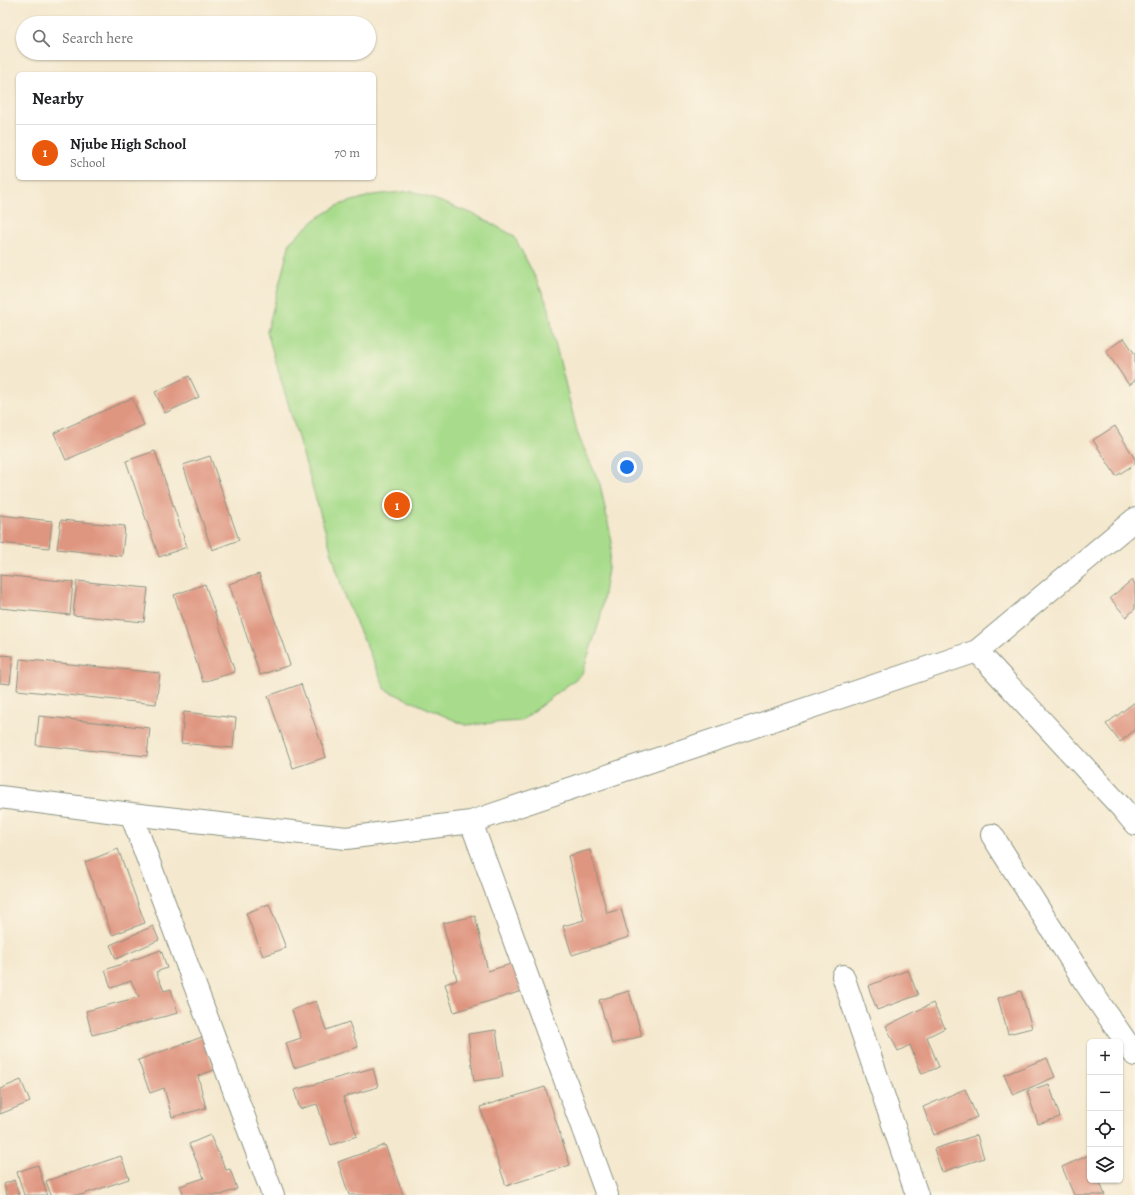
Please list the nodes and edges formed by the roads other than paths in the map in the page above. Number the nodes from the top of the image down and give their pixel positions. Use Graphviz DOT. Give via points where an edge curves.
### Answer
graph roads {
  1 [pos="1135,519"];
  2 [pos="977,651"];
  3 [pos="0,797"];
  4 [pos="1131,809"];
  5 [pos="131,814"];
  6 [pos="471,822"];
  7 [pos="992,835"];
  8 [pos="843,976"];
  9 [pos="1135,1055"];
  10 [pos="273,1195"];
  11 [pos="607,1195"];
  12 [pos="917,1195"];
  1 -- 2 [label="street"];
  2 -- 4 [label="street"];
  2 -- 6 [label="street"];
  3 -- 5 [label="street"];
  5 -- 6 [label="street" via="346,838"];
  5 -- 10 [label="street"];
  6 -- 11 [label="street"];
  7 -- 9 [label="street" via="1085,982"];
  8 -- 12 [label="street"];
}
